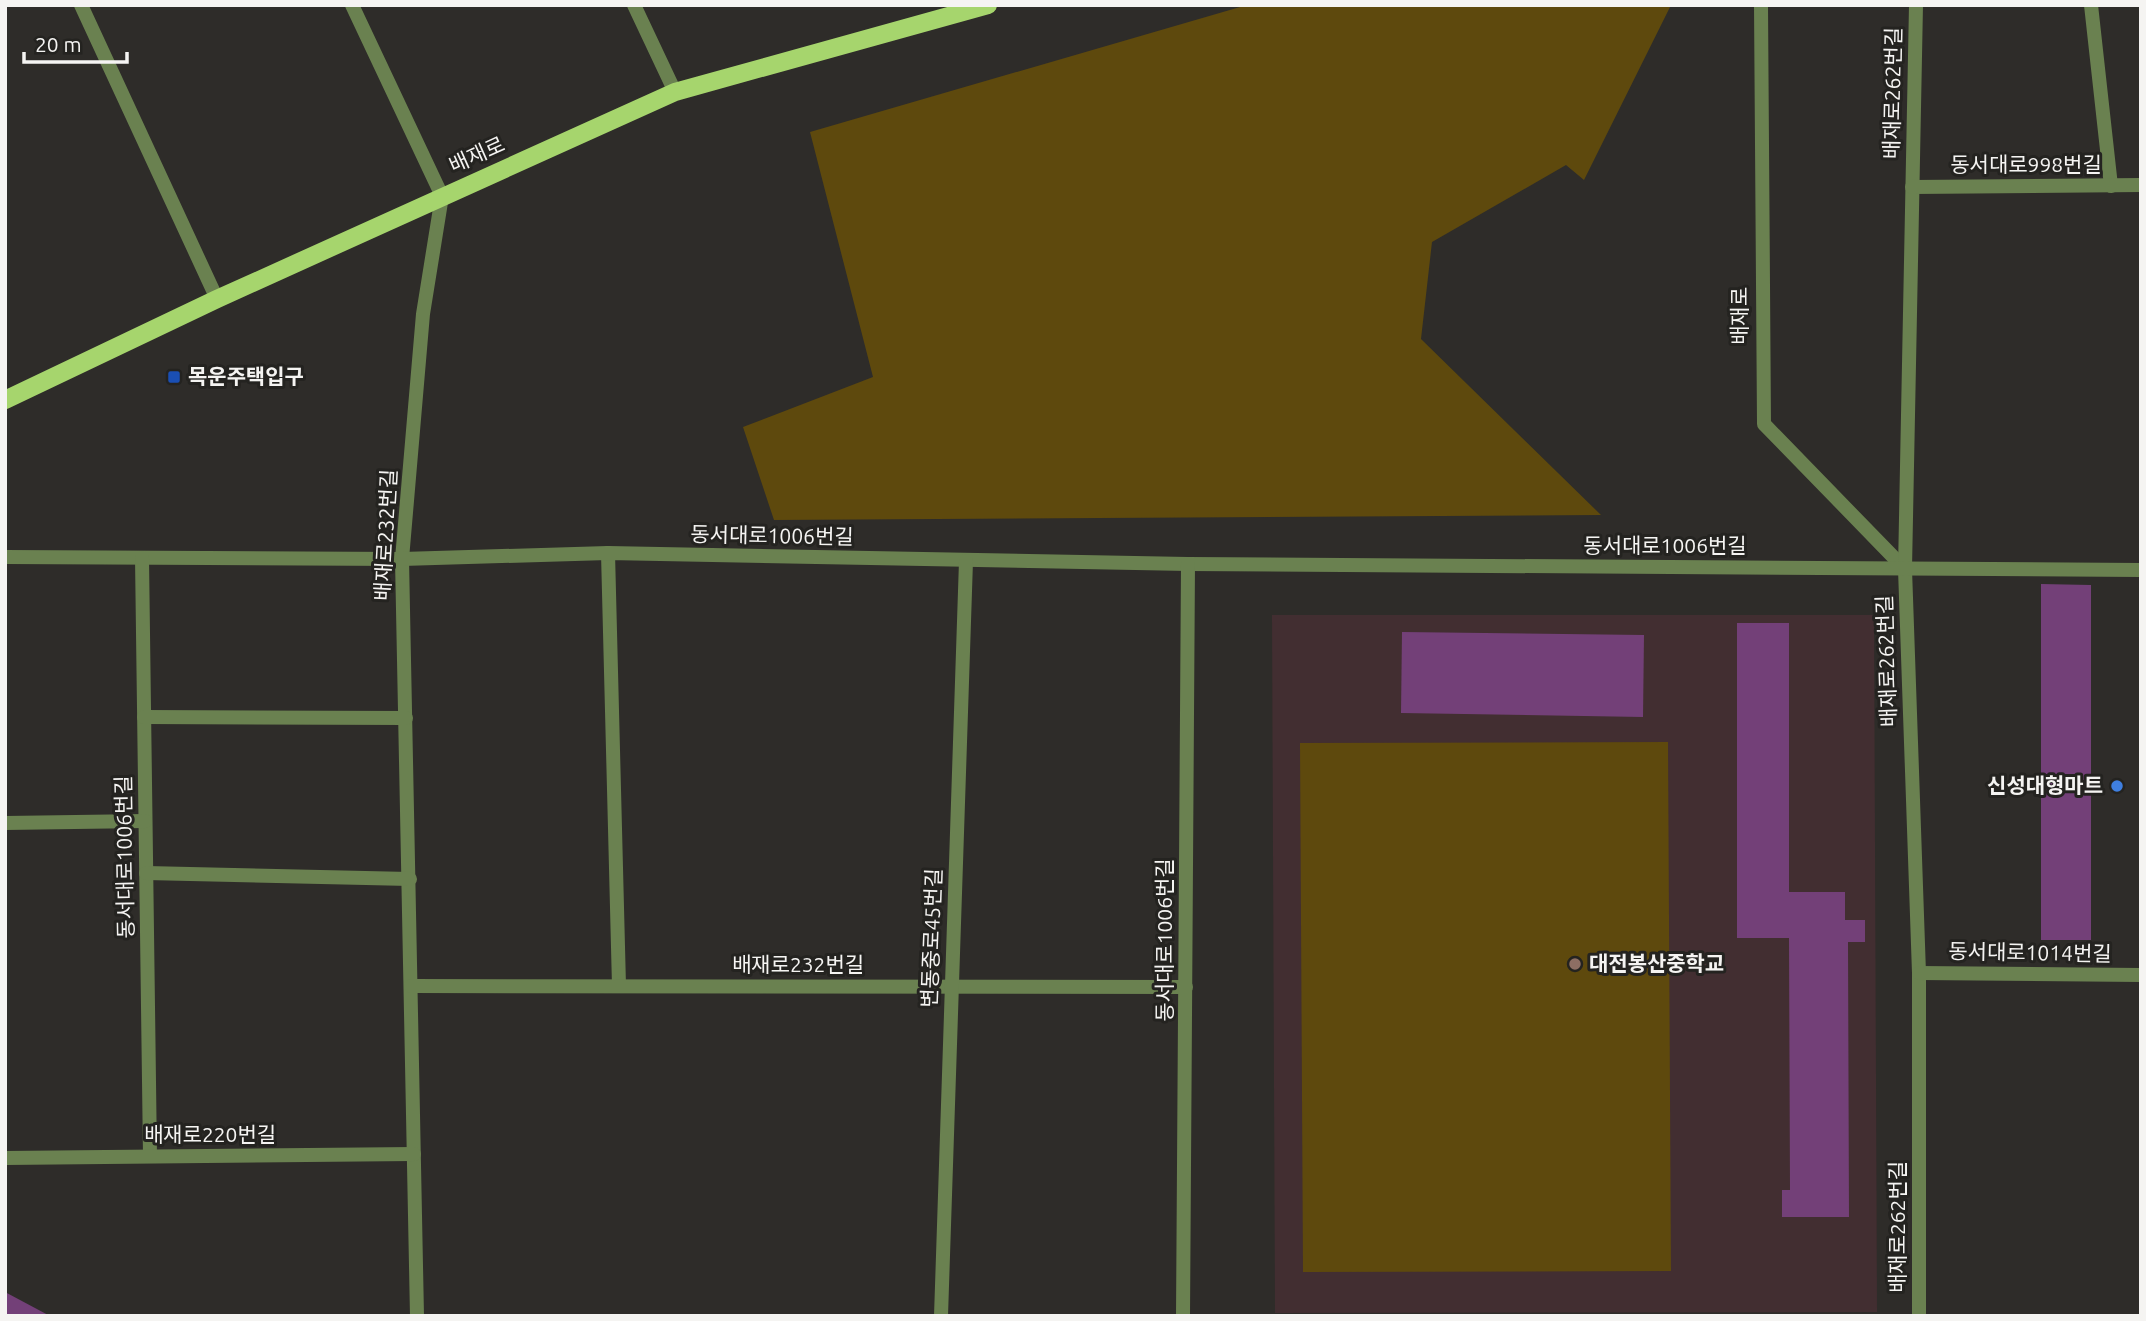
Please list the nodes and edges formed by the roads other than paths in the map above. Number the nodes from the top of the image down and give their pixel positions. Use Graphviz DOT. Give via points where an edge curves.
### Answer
graph roads {
  1 [pos="81,5"];
  2 [pos="352,5"];
  3 [pos="634,5"];
  4 [pos="988,5"];
  5 [pos="1761,5"];
  6 [pos="1916,5"];
  7 [pos="2091,5"];
  8 [pos="675,92"];
  9 [pos="2141,185"];
  10 [pos="2111,186"];
  11 [pos="1912,187"];
  12 [pos="442,196"];
  13 [pos="217,299"];
  14 [pos="5,400"];
  15 [pos="608,553"];
  16 [pos="5,557"];
  17 [pos="142,558"];
  18 [pos="402,559"];
  19 [pos="966,562"];
  20 [pos="1188,564"];
  21 [pos="1905,569"];
  22 [pos="2141,570"];
  23 [pos="144,717"];
  24 [pos="406,718"];
  25 [pos="145,821"];
  26 [pos="5,823"];
  27 [pos="146,873"];
  28 [pos="410,878"];
  29 [pos="1919,973"];
  30 [pos="2141,975"];
  31 [pos="411,986"];
  32 [pos="619,986"];
  33 [pos="952,987"];
  34 [pos="1186,987"];
  35 [pos="414,1154"];
  36 [pos="150,1156"];
  37 [pos="5,1158"];
  38 [pos="416,1316"];
  39 [pos="941,1316"];
  40 [pos="1184,1316"];
  41 [pos="1919,1316"];
  1 -- 13 [label="street"];
  2 -- 12 [label="street"];
  3 -- 8 [label="street"];
  4 -- 8 [label="main road, 배재로"];
  5 -- 21 [label="street, 배재로" via="1764,424"];
  6 -- 11 [label="street, 배재로262번길"];
  7 -- 10 [label="street"];
  8 -- 12 [label="main road, 배재로"];
  9 -- 10 [label="street, 동서대로998번길"];
  10 -- 11 [label="street, 동서대로998번길"];
  11 -- 21 [label="street, 배재로262번길"];
  12 -- 13 [label="main road, 배재로"];
  12 -- 18 [label="street, 배재로232번길" via="423,314"];
  13 -- 14 [label="main road, 배재로"];
  15 -- 18 [label="street, 동서대로1006번길"];
  15 -- 19 [label="street, 동서대로1006번길"];
  15 -- 32 [label="street"];
  16 -- 17 [label="street, 동서대로1006번길"];
  17 -- 18 [label="street, 동서대로1006번길"];
  17 -- 23 [label="street, 동서대로1006번길"];
  18 -- 24 [label="street, 배재로232번길"];
  19 -- 20 [label="street, 동서대로1006번길"];
  19 -- 33 [label="street, 변동중로45번길"];
  20 -- 21 [label="street, 동서대로1006번길"];
  20 -- 34 [label="street, 동서대로1006번길"];
  21 -- 22 [label="street, 동서대로1006번길"];
  21 -- 29 [label="street, 배재로262번길"];
  23 -- 24 [label="street"];
  23 -- 25 [label="street, 동서대로1006번길"];
  24 -- 28 [label="street, 배재로232번길"];
  25 -- 26 [label="street"];
  25 -- 27 [label="street, 동서대로1006번길"];
  27 -- 28 [label="street"];
  27 -- 36 [label="street, 동서대로1006번길"];
  28 -- 31 [label="street, 배재로232번길"];
  29 -- 30 [label="street, 동서대로1014번길"];
  29 -- 41 [label="street, 배재로262번길"];
  31 -- 32 [label="street, 배재로232번길"];
  31 -- 35 [label="street, 배재로232번길"];
  32 -- 33 [label="street, 배재로232번길"];
  33 -- 34 [label="street, 배재로232번길"];
  33 -- 39 [label="street, 변동중로45번길"];
  34 -- 40 [label="street, 동서대로1006번길"];
  35 -- 36 [label="street, 배재로220번길"];
  35 -- 38 [label="street, 배재로232번길"];
  36 -- 37 [label="street, 배재로220번길"];
}
